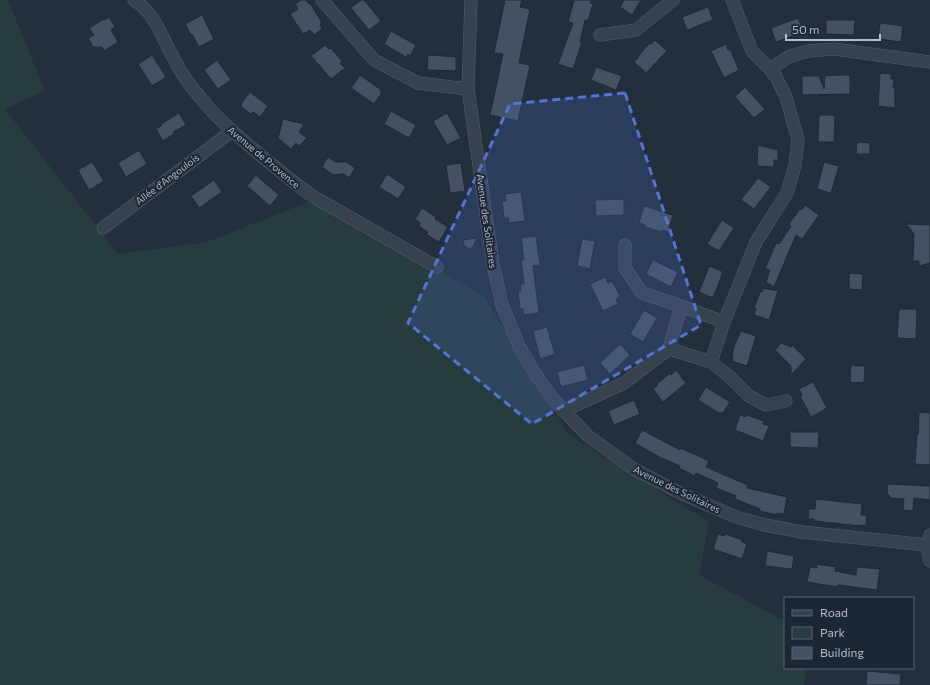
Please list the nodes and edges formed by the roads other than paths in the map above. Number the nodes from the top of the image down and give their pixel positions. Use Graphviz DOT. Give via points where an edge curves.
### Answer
graph roads {
  1 [pos="134,0"];
  2 [pos="322,0"];
  3 [pos="471,0"];
  4 [pos="673,0"];
  5 [pos="732,0"];
  6 [pos="600,35"];
  7 [pos="930,62"];
  8 [pos="770,69"];
  9 [pos="468,89"];
  10 [pos="232,131"];
  11 [pos="103,228"];
  12 [pos="625,245"];
  13 [pos="437,267"];
  14 [pos="681,306"];
  15 [pos="724,322"];
  16 [pos="669,349"];
  17 [pos="711,362"];
  18 [pos="786,401"];
  19 [pos="563,411"];
  20 [pos="929,540"];
  21 [pos="930,561"];
  1 -- 10 [label="street, Avenue de Provence" via="154,19 173,58 199,97"];
  2 -- 9 [label="street" via="374,60 418,83"];
  3 -- 9 [label="street, Avenue des Solitaires"];
  4 -- 6 [label="street" via="636,30"];
  5 -- 8 [label="street" via="752,51"];
  7 -- 8 [label="street" via="834,49 790,56"];
  8 -- 15 [label="street" via="786,97 798,140 795,165 787,193 756,242"];
  9 -- 19 [label="street, Avenue des Solitaires" via="493,264 502,305 526,360"];
  10 -- 11 [label="street, Allée d'Angoulois"];
  10 -- 13 [label="street, Avenue de Provence" via="314,197"];
  12 -- 14 [label="street" via="625,268 642,293"];
  14 -- 15 [label="street"];
  14 -- 16 [label="street"];
  15 -- 17 [label="street"];
  16 -- 17 [label="street"];
  16 -- 19 [label="street" via="624,383"];
  17 -- 18 [label="street" via="749,396 766,404"];
  19 -- 20 [label="street, Avenue des Solitaires" via="588,436 634,469 678,492 736,517 780,529 823,535"];
  20 -- 21 [label="street"];
}
